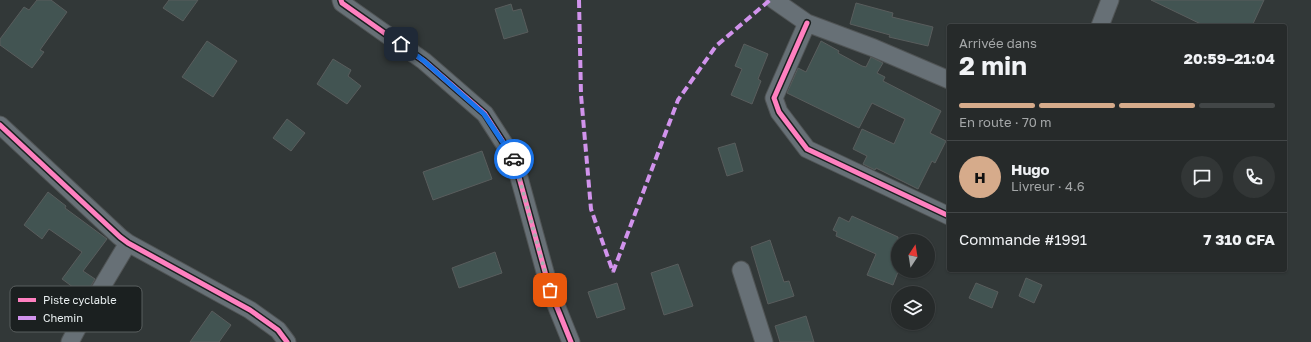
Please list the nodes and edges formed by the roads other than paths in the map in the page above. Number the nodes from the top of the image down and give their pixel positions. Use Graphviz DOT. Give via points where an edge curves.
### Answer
graph roads {
  1 [pos="341,0"];
  2 [pos="774,0"];
  3 [pos="1110,0"];
  4 [pos="807,23"];
  5 [pos="1101,24"];
  6 [pos="947,79"];
  7 [pos="0,125"];
  8 [pos="947,215"];
  9 [pos="128,243"];
  10 [pos="741,270"];
  11 [pos="102,286"];
  12 [pos="75,332"];
  13 [pos="70,342"];
  14 [pos="286,342"];
  15 [pos="571,342"];
  16 [pos="764,342"];
  1 -- 15 [label="street" via="424,61 489,121 514,160 550,290"];
  2 -- 4 [label="street"];
  3 -- 5 [label="street"];
  4 -- 6 [label="street"];
  4 -- 8 [label="street" via="774,98 779,112 788,125 806,149"];
  7 -- 9 [label="street"];
  9 -- 11 [label="street"];
  9 -- 14 [label="street" via="250,310 278,330"];
  10 -- 16 [label="street"];
  12 -- 13 [label="street"];
}
